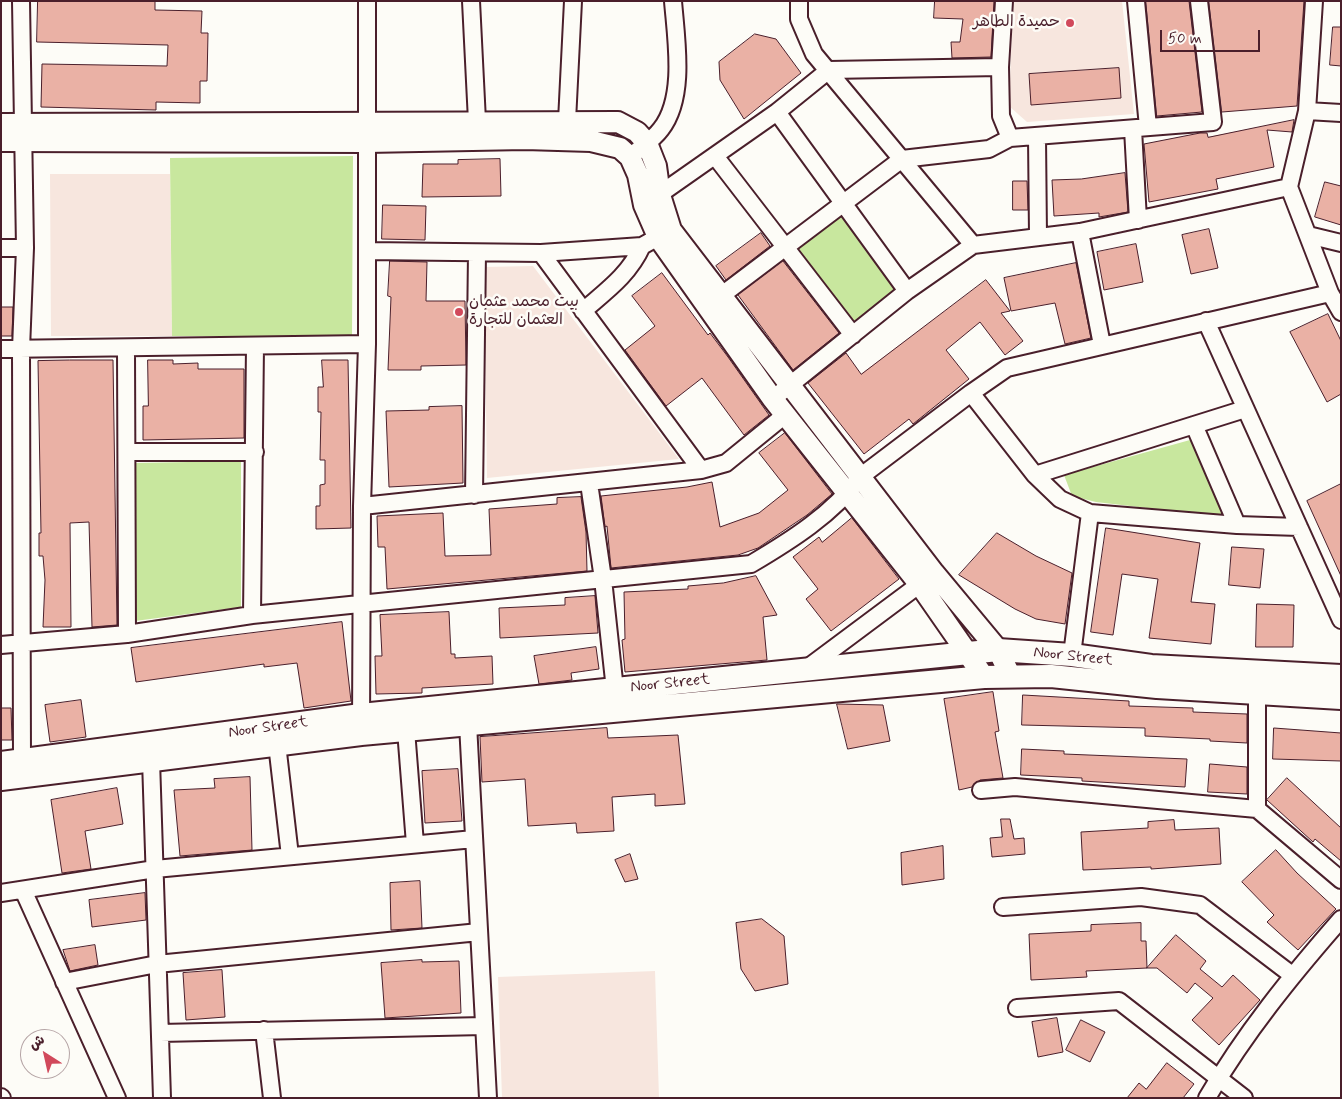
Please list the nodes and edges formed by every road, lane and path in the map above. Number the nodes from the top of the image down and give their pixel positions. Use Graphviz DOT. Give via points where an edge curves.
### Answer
graph roads {
  1 [pos="21,1"];
  2 [pos="367,1"];
  3 [pos="471,1"];
  4 [pos="573,1"];
  5 [pos="673,1"];
  6 [pos="799,1"];
  7 [pos="1004,1"];
  8 [pos="1136,1"];
  9 [pos="1199,1"];
  10 [pos="1314,1"];
  11 [pos="1000,67"];
  12 [pos="829,70"];
  13 [pos="1307,111"];
  14 [pos="777,112"];
  15 [pos="1341,113"];
  16 [pos="567,120"];
  17 [pos="477,121"];
  18 [pos="1,124"];
  19 [pos="1141,128"];
  20 [pos="23,132"];
  21 [pos="367,133"];
  22 [pos="1037,137"];
  23 [pos="1010,138"];
  24 [pos="1,141"];
  25 [pos="647,143"];
  26 [pos="715,156"];
  27 [pos="630,157"];
  28 [pos="902,158"];
  29 [pos="1289,186"];
  30 [pos="652,200"];
  31 [pos="844,202"];
  32 [pos="1138,220"];
  33 [pos="1080,232"];
  34 [pos="1308,235"];
  35 [pos="1038,236"];
  36 [pos="657,238"];
  37 [pos="1341,243"];
  38 [pos="973,245"];
  39 [pos="1,248"];
  40 [pos="26,248"];
  41 [pos="784,248"];
  42 [pos="367,252"];
  43 [pos="477,253"];
  44 [pos="542,253"];
  45 [pos="907,291"];
  46 [pos="1330,292"];
  47 [pos="722,295"];
  48 [pos="583,311"];
  49 [pos="1341,312"];
  50 [pos="1206,321"];
  51 [pos="853,335"];
  52 [pos="367,344"];
  53 [pos="1102,345"];
  54 [pos="255,346"];
  55 [pos="1,349"];
  56 [pos="21,349"];
  57 [pos="126,349"];
  58 [pos="790,385"];
  59 [pos="971,393"];
  60 [pos="772,398"];
  61 [pos="1246,409"];
  62 [pos="785,416"];
  63 [pos="1194,425"];
  64 [pos="127,452"];
  65 [pos="255,452"];
  66 [pos="701,470"];
  67 [pos="1035,475"];
  68 [pos="860,477"];
  69 [pos="589,483"];
  70 [pos="474,494"];
  71 [pos="847,495"];
  72 [pos="362,506"];
  73 [pos="1090,513"];
  74 [pos="1237,525"];
  75 [pos="1299,527"];
  76 [pos="604,579"];
  77 [pos="927,579"];
  78 [pos="361,605"];
  79 [pos="252,615"];
  80 [pos="1341,620"];
  81 [pos="127,634"];
  82 [pos="1,645"];
  83 [pos="22,645"];
  84 [pos="998,650"];
  85 [pos="969,654"];
  86 [pos="1072,655"];
  87 [pos="804,671"];
  88 [pos="1011,676"];
  89 [pos="1341,676"];
  90 [pos="984,677"];
  91 [pos="615,690"];
  92 [pos="1257,693"];
  93 [pos="1341,698"];
  94 [pos="468,724"];
  95 [pos="361,725"];
  96 [pos="406,730"];
  97 [pos="277,744"];
  98 [pos="151,760"];
  99 [pos="12,761"];
  100 [pos="1,779"];
  101 [pos="981,790"];
  102 [pos="1257,809"];
  103 [pos="474,839"];
  104 [pos="415,844"];
  105 [pos="290,856"];
  106 [pos="155,869"];
  107 [pos="1341,880"];
  108 [pos="23,890"];
  109 [pos="1,893"];
  110 [pos="1003,907"];
  111 [pos="1341,919"];
  112 [pos="479,932"];
  113 [pos="157,964"];
  114 [pos="1292,976"];
  115 [pos="64,982"];
  116 [pos="1017,1008"];
  117 [pos="484,1026"];
  118 [pos="264,1030"];
  119 [pos="160,1032"];
  120 [pos="1219,1077"];
  121 [pos="117,1098"];
  122 [pos="162,1098"];
  123 [pos="272,1098"];
  124 [pos="488,1098"];
  125 [pos="1207,1098"];
  126 [pos="1244,1098"];
  1 -- 20 [label="street"];
  2 -- 21 [label="street"];
  3 -- 17 [label="street"];
  4 -- 16 [label="street"];
  5 -- 25 [label="street" via="677,80 672,105 662,128"];
  6 -- 12 [label="street" via="800,19 814,54"];
  7 -- 11 [label="street"];
  8 -- 19 [label="street"];
  9 -- 19 [label="street" via="1213,122"];
  10 -- 13 [label="street"];
  11 -- 12 [label="street"];
  11 -- 23 [label="street" via="1001,116"];
  12 -- 14 [label="street"];
  12 -- 28 [label="street"];
  13 -- 15 [label="street"];
  13 -- 29 [label="street"];
  14 -- 26 [label="street"];
  14 -- 31 [label="street"];
  16 -- 17 [label="street"];
  16 -- 25 [label="street" via="618,122 637,132"];
  17 -- 21 [label="street"];
  18 -- 20 [label="street"];
  19 -- 22 [label="street"];
  19 -- 32 [label="street"];
  20 -- 21 [label="street"];
  20 -- 24 [label="street"];
  20 -- 40 [label="street"];
  21 -- 27 [label="street" via="591,141 620,148"];
  21 -- 42 [label="street"];
  22 -- 23 [label="street"];
  22 -- 35 [label="street"];
  23 -- 28 [label="street" via="988,149"];
  25 -- 27 [label="street"];
  25 -- 30 [label="street" via="656,166"];
  26 -- 30 [label="street"];
  26 -- 41 [label="street"];
  27 -- 30 [label="street"];
  28 -- 31 [label="street"];
  28 -- 38 [label="street"];
  29 -- 32 [label="street"];
  29 -- 34 [label="street"];
  30 -- 36 [label="street"];
  31 -- 41 [label="street"];
  31 -- 45 [label="street"];
  32 -- 33 [label="street"];
  33 -- 35 [label="street"];
  33 -- 53 [label="street"];
  34 -- 37 [label="street"];
  34 -- 46 [label="street"];
  35 -- 38 [label="street"];
  36 -- 44 [label="street"];
  36 -- 47 [label="street"];
  36 -- 48 [label="street" via="621,279"];
  36 -- 60 [label="street"];
  38 -- 45 [label="street"];
  39 -- 40 [label="street"];
  40 -- 56 [label="street"];
  41 -- 47 [label="street"];
  41 -- 51 [label="street"];
  42 -- 43 [label="street"];
  42 -- 52 [label="street"];
  43 -- 44 [label="street"];
  43 -- 70 [label="street"];
  44 -- 48 [label="street"];
  45 -- 51 [label="street"];
  46 -- 49 [label="street"];
  46 -- 50 [label="street"];
  47 -- 58 [label="street"];
  48 -- 66 [label="street"];
  50 -- 53 [label="street"];
  50 -- 61 [label="street"];
  51 -- 58 [label="street"];
  52 -- 54 [label="street"];
  52 -- 72 [label="street"];
  53 -- 59 [label="street" via="1007,368"];
  54 -- 57 [label="street"];
  54 -- 65 [label="street"];
  55 -- 56 [label="street"];
  56 -- 57 [label="street"];
  56 -- 83 [label="street"];
  57 -- 64 [label="street"];
  58 -- 60 [label="street"];
  58 -- 68 [label="street"];
  59 -- 67 [label="street"];
  59 -- 68 [label="street"];
  60 -- 62 [label="street"];
  61 -- 63 [label="street"];
  61 -- 75 [label="street"];
  62 -- 66 [label="street" via="726,463"];
  62 -- 71 [label="street"];
  63 -- 67 [label="street"];
  63 -- 74 [label="street"];
  64 -- 65 [label="street"];
  64 -- 81 [label="street"];
  65 -- 79 [label="street"];
  66 -- 69 [label="street"];
  67 -- 73 [label="street" via="1060,499"];
  68 -- 71 [label="street"];
  68 -- 77 [label="street"];
  69 -- 70 [label="street"];
  69 -- 76 [label="street"];
  70 -- 72 [label="street"];
  71 -- 76 [label="street" via="781,547 751,564"];
  71 -- 77 [label="street"];
  72 -- 78 [label="street"];
  73 -- 74 [label="street"];
  73 -- 86 [label="street"];
  74 -- 75 [label="street"];
  75 -- 80 [label="street"];
  76 -- 78 [label="street"];
  76 -- 91 [label="street"];
  77 -- 84 [label="street"];
  77 -- 85 [label="street"];
  77 -- 87 [label="street"];
  78 -- 79 [label="street"];
  78 -- 95 [label="street"];
  79 -- 81 [label="street"];
  81 -- 83 [label="street"];
  82 -- 83 [label="street"];
  83 -- 99 [label="street"];
  84 -- 85 [label="main road, Noor Street"];
  84 -- 86 [label="main road, Noor Street"];
  84 -- 88 [label="street"];
  85 -- 87 [label="main road, Noor Street"];
  85 -- 90 [label="street"];
  86 -- 89 [label="main road, Noor Street" via="1151,666"];
  87 -- 91 [label="main road, Noor Street"];
  88 -- 90 [label="main road, Noor Street"];
  88 -- 92 [label="main road, Noor Street" via="1051,676"];
  90 -- 94 [label="main road, Noor Street"];
  91 -- 95 [label="main road, Noor Street"];
  92 -- 93 [label="main road, Noor Street"];
  92 -- 102 [label="street"];
  94 -- 96 [label="main road, Noor Street"];
  94 -- 103 [label="street"];
  95 -- 96 [label="main road, Noor Street"];
  95 -- 97 [label="main road, Noor Street"];
  95 -- 99 [label="main road, Noor Street"];
  96 -- 104 [label="street"];
  97 -- 98 [label="main road, Noor Street"];
  97 -- 105 [label="street"];
  98 -- 100 [label="main road, Noor Street"];
  98 -- 106 [label="street"];
  101 -- 102 [label="street" via="1015,787"];
  102 -- 107 [label="street"];
  103 -- 104 [label="street"];
  103 -- 112 [label="street"];
  104 -- 105 [label="street"];
  105 -- 106 [label="street"];
  106 -- 108 [label="street"];
  106 -- 113 [label="street"];
  108 -- 109 [label="street"];
  108 -- 115 [label="street"];
  110 -- 114 [label="street" via="1141,897 1200,905"];
  111 -- 114 [label="street"];
  112 -- 113 [label="street"];
  112 -- 117 [label="street"];
  113 -- 115 [label="street"];
  113 -- 119 [label="street"];
  114 -- 120 [label="street"];
  115 -- 121 [label="street"];
  116 -- 120 [label="street" via="1119,1001"];
  117 -- 118 [label="street"];
  117 -- 124 [label="street"];
  118 -- 119 [label="street"];
  118 -- 123 [label="street"];
  119 -- 122 [label="street"];
  120 -- 125 [label="street"];
  120 -- 126 [label="street"];
}
